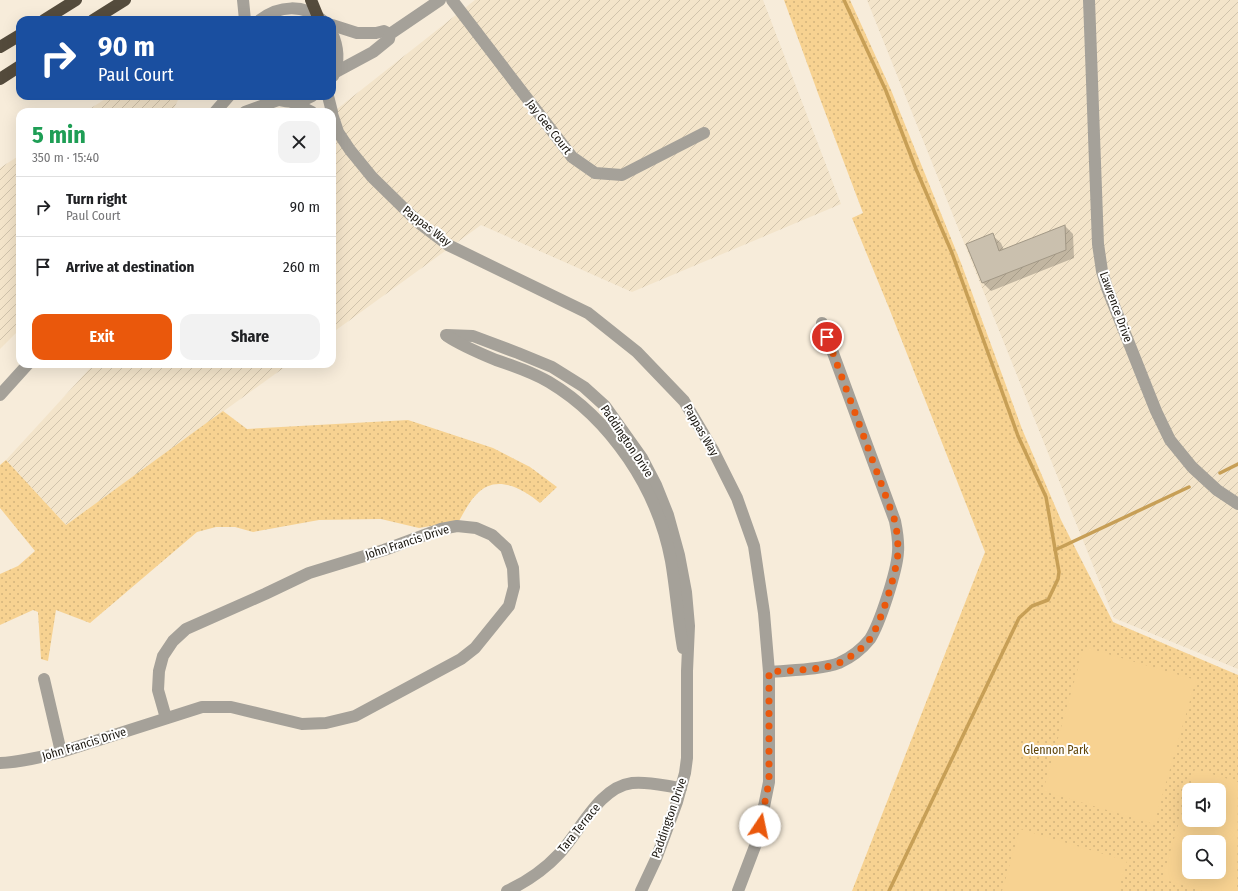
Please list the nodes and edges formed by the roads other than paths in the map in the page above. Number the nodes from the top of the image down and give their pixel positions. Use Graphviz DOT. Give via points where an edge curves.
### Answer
graph roads {
  1 [pos="76,0"];
  2 [pos="125,0"];
  3 [pos="243,0"];
  4 [pos="284,0"];
  5 [pos="311,0"];
  6 [pos="440,0"];
  7 [pos="452,0"];
  8 [pos="1089,0"];
  9 [pos="295,8"];
  10 [pos="50,16"];
  11 [pos="99,16"];
  12 [pos="245,16"];
  13 [pos="265,16"];
  14 [pos="316,16"];
  15 [pos="319,16"];
  16 [pos="336,26"];
  17 [pos="390,34"];
  18 [pos="16,37"];
  19 [pos="336,43"];
  20 [pos="0,47"];
  21 [pos="336,64"];
  22 [pos="16,69"];
  23 [pos="336,73"];
  24 [pos="0,79"];
  25 [pos="226,100"];
  26 [pos="270,100"];
  27 [pos="283,100"];
  28 [pos="302,100"];
  29 [pos="292,102"];
  30 [pos="219,108"];
  31 [pos="253,108"];
  32 [pos="304,108"];
  33 [pos="336,131"];
  34 [pos="704,133"];
  35 [pos="822,322"];
  36 [pos="24,368"];
  37 [pos="0,395"];
  38 [pos="1238,504"];
  39 [pos="687,671"];
  40 [pos="769,672"];
  41 [pos="44,679"];
  42 [pos="166,718"];
  43 [pos="61,752"];
  44 [pos="0,763"];
  45 [pos="681,788"];
  46 [pos="507,891"];
  47 [pos="641,891"];
  48 [pos="738,891"];
  1 -- 10 [label="highway"];
  2 -- 11 [label="highway"];
  3 -- 12 [label="street"];
  4 -- 9 [label="street"];
  5 -- 15 [label="highway"];
  6 -- 17 [label="street"];
  7 -- 34 [label="street, Jay Gee Court" via="572,158 595,173 622,175"];
  8 -- 38 [label="street, Lawrence Drive" via="1098,244 1102,271 1170,440 1192,467 1217,490"];
  9 -- 13 [label="street" via="281,9"];
  9 -- 14 [label="street"];
  16 -- 17 [label="street" via="357,33 384,31"];
  17 -- 23 [label="street" via="389,39 373,52"];
  18 -- 20 [label="highway"];
  19 -- 21 [label="street"];
  22 -- 24 [label="highway"];
  25 -- 30 [label="street"];
  26 -- 31 [label="street"];
  27 -- 29 [label="street"];
  28 -- 29 [label="street"];
  29 -- 32 [label="street"];
  33 -- 40 [label="street, Pappas Way" via="372,177 419,223 448,245 588,314 637,352 684,402 713,450 737,498 754,546 764,613"];
  35 -- 40 [label="street" via="895,521 898,545 896,569 875,630 863,647 850,657 825,667"];
  36 -- 37 [label="street"];
  39 -- 39 [label="street, Paddington Drive" via="671,561 649,494 633,464 596,417 572,397 536,374 459,344 446,335 473,336 552,367 584,387 605,406 642,458 668,515 686,592 689,626"];
  39 -- 45 [label="street, Paddington Drive" via="687,758"];
  40 -- 48 [label="street, Pappas Way" via="769,782 757,841"];
  41 -- 43 [label="street"];
  42 -- 42 [label="street, John Francis Drive" via="158,690 159,671 163,656 173,641 186,629 308,573 384,550 441,529 457,526 476,528 492,535 506,548 513,568 514,587 509,606 475,648 461,659 355,716 326,724 302,724 232,707 202,707"];
  42 -- 43 [label="street, John Francis Drive"];
  43 -- 44 [label="street, John Francis Drive" via="23,761"];
  45 -- 46 [label="street, Tara Terrace" via="646,783 631,783 619,787 594,807 558,854 537,873"];
  45 -- 47 [label="street, Paddington Drive" via="656,859"];
}
